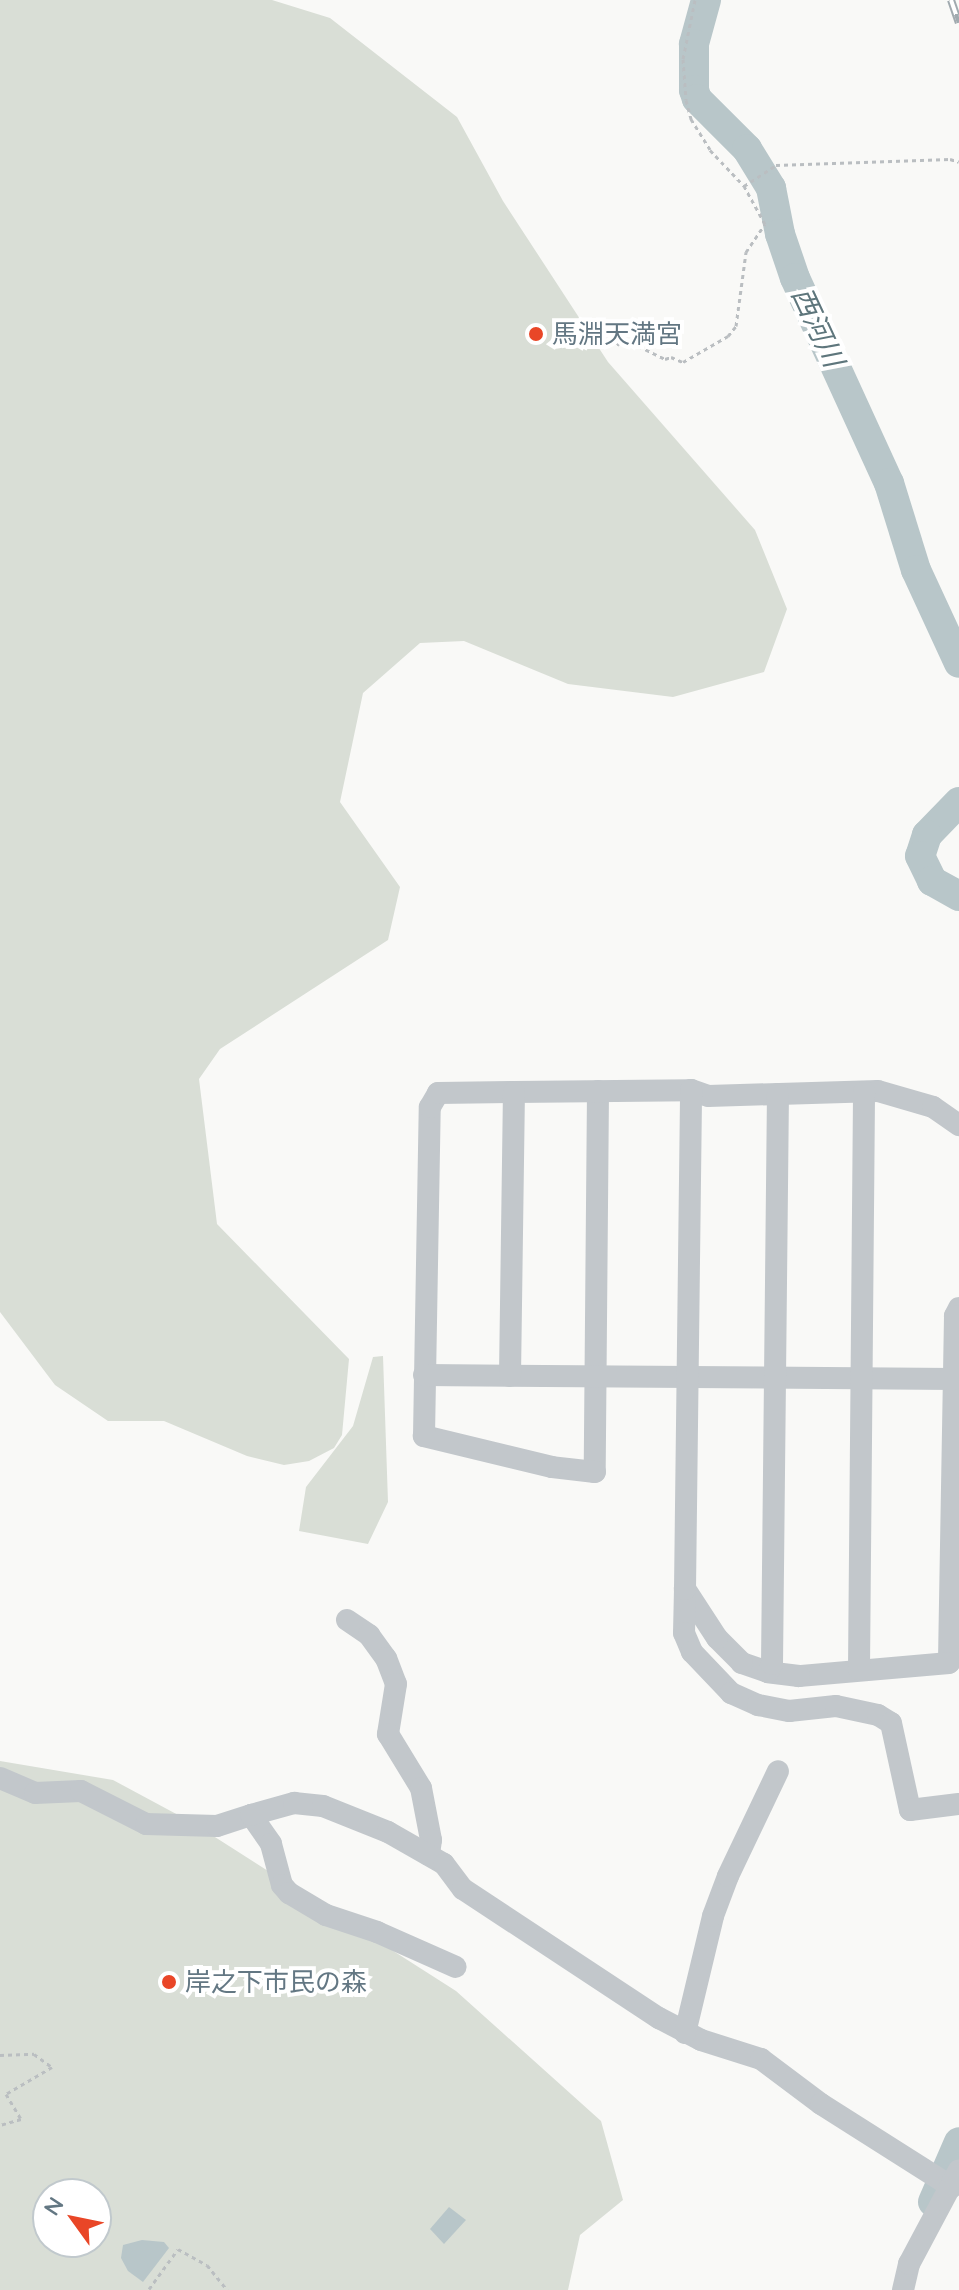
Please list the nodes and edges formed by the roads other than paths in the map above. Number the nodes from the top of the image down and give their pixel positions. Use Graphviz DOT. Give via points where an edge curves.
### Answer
graph roads {
  1 [pos="691,1090"];
  2 [pos="598,1091"];
  3 [pos="514,1092"];
  4 [pos="864,1092"];
  5 [pos="778,1094"];
  6 [pos="959,1125"];
  7 [pos="959,1308"];
  8 [pos="424,1375"];
  9 [pos="510,1376"];
  10 [pos="596,1377"];
  11 [pos="685,1378"];
  12 [pos="775,1379"];
  13 [pos="954,1379"];
  14 [pos="864,1380"];
  15 [pos="685,1589"];
  16 [pos="347,1620"];
  17 [pos="859,1669"];
  18 [pos="768,1672"];
  19 [pos="778,1771"];
  20 [pos="0,1778"];
  21 [pos="959,1804"];
  22 [pos="251,1815"];
  23 [pos="429,1855"];
  24 [pos="456,1967"];
  25 [pos="685,2033"];
  26 [pos="948,2179"];
  27 [pos="903,2290"];
  1 -- 2 [label="street"];
  1 -- 5 [label="street" via="708,1096"];
  1 -- 11 [label="street"];
  2 -- 3 [label="street"];
  2 -- 10 [label="street"];
  3 -- 8 [label="street" via="438,1093 430,1107"];
  3 -- 9 [label="street"];
  4 -- 5 [label="street"];
  4 -- 6 [label="street" via="933,1107"];
  4 -- 14 [label="street"];
  5 -- 12 [label="street"];
  7 -- 13 [label="street"];
  8 -- 9 [label="street"];
  8 -- 10 [label="street" via="424,1436 581,1473 595,1472"];
  9 -- 10 [label="street"];
  10 -- 11 [label="street"];
  11 -- 12 [label="street"];
  11 -- 15 [label="street"];
  12 -- 14 [label="street"];
  12 -- 18 [label="street"];
  13 -- 14 [label="street"];
  13 -- 17 [label="street" via="949,1663"];
  14 -- 17 [label="street"];
  15 -- 18 [label="street" via="717,1638 742,1663"];
  15 -- 21 [label="street" via="684,1633 692,1652 731,1693 789,1711 836,1706 878,1715 891,1723 910,1810"];
  16 -- 23 [label="street" via="378,1646 396,1684 388,1734 421,1788"];
  17 -- 18 [label="street" via="799,1676"];
  19 -- 25 [label="street" via="713,1916"];
  20 -- 22 [label="street" via="35,1793 81,1791 146,1824 217,1826"];
  22 -- 23 [label="street" via="294,1803 323,1806"];
  22 -- 24 [label="street" via="271,1844 289,1893 326,1915"];
  23 -- 25 [label="street" via="444,1864 463,1889"];
  25 -- 26 [label="street" via="761,2059 821,2104"];
  26 -- 27 [label="street" via="909,2264"];
}
